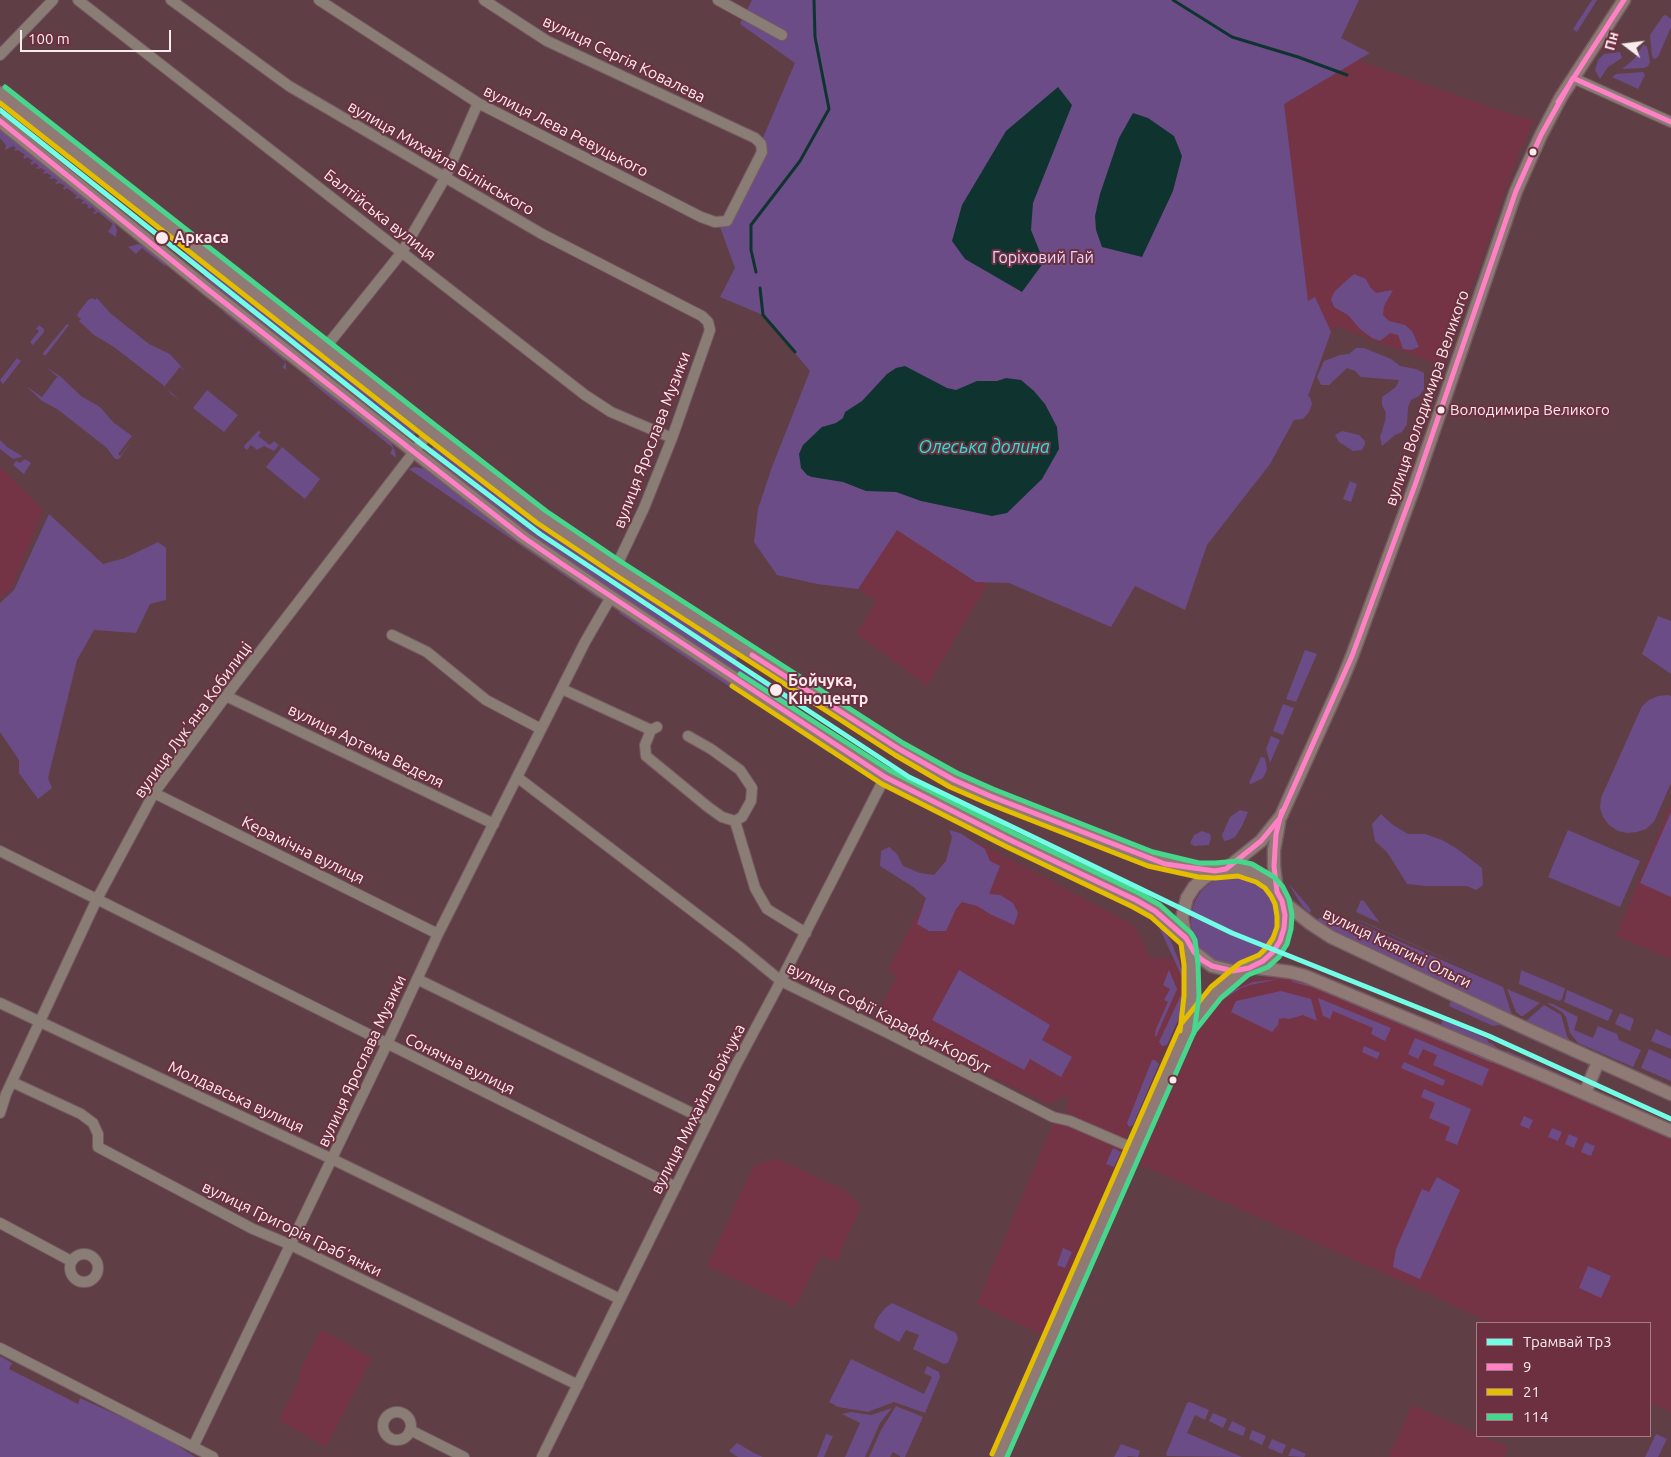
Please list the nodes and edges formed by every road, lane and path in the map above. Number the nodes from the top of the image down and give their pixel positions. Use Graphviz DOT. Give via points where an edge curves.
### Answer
graph roads {
  1 [pos="53,0"];
  2 [pos="78,0"];
  3 [pos="171,0"];
  4 [pos="319,0"];
  5 [pos="484,0"];
  6 [pos="718,0"];
  7 [pos="1624,0"];
  8 [pos="782,35"];
  9 [pos="0,54"];
  10 [pos="1573,78"];
  11 [pos="0,92"];
  12 [pos="478,103"];
  13 [pos="0,121"];
  14 [pos="1671,122"];
  15 [pos="755,138"];
  16 [pos="445,178"];
  17 [pos="402,252"];
  18 [pos="708,322"];
  19 [pos="325,348"];
  20 [pos="430,431"];
  21 [pos="672,438"];
  22 [pos="414,452"];
  23 [pos="616,567"];
  24 [pos="611,597"];
  25 [pos="392,635"];
  26 [pos="562,689"];
  27 [pos="226,696"];
  28 [pos="541,729"];
  29 [pos="688,736"];
  30 [pos="517,777"];
  31 [pos="885,777"];
  32 [pos="154,793"];
  33 [pos="1280,818"];
  34 [pos="735,821"];
  35 [pos="494,824"];
  36 [pos="0,851"];
  37 [pos="1221,870"];
  38 [pos="1279,897"];
  39 [pos="97,899"];
  40 [pos="806,933"];
  41 [pos="438,934"];
  42 [pos="1187,940"];
  43 [pos="1248,968"];
  44 [pos="417,979"];
  45 [pos="781,981"];
  46 [pos="0,1003"];
  47 [pos="40,1022"];
  48 [pos="1188,1028"];
  49 [pos="388,1044"];
  50 [pos="1598,1062"];
  51 [pos="12,1082"];
  52 [pos="3,1091"];
  53 [pos="1584,1093"];
  54 [pos="1671,1094"];
  55 [pos="0,1113"];
  56 [pos="708,1121"];
  57 [pos="1671,1131"];
  58 [pos="1135,1149"];
  59 [pos="332,1159"];
  60 [pos="676,1187"];
  61 [pos="0,1223"];
  62 [pos="290,1246"];
  63 [pos="71,1260"];
  64 [pos="620,1299"];
  65 [pos="0,1348"];
  66 [pos="578,1385"];
  67 [pos="410,1430"];
  68 [pos="193,1447"];
  69 [pos="212,1457"];
  70 [pos="464,1457"];
  71 [pos="542,1457"];
  72 [pos="999,1457"];
  1 -- 9 [label="street"];
  2 -- 17 [label="street, Балтійська вулиця"];
  3 -- 16 [label="street, вулиця Михайла Білінського" via="289,86"];
  4 -- 12 [label="street, вулиця Лева Ревуцького"];
  5 -- 15 [label="street, вулиця Сергія Ковалева" via="546,41"];
  6 -- 8 [label="street"];
  7 -- 10 [label="main road, вулиця Володимира Великого"];
  10 -- 14 [label="street"];
  10 -- 33 [label="main road, вулиця Володимира Великого" via="1516,191 1352,656"];
  11 -- 19 [label="main road, вулиця Княгині Ольги"];
  12 -- 15 [label="street, вулиця Лева Ревуцького" via="715,222 727,220 762,152 761,144"];
  12 -- 16 [label="street"];
  13 -- 22 [label="main road"];
  16 -- 17 [label="street"];
  16 -- 18 [label="street, вулиця Михайла Білінського" via="542,234"];
  17 -- 19 [label="street"];
  17 -- 21 [label="street, Балтійська вулиця" via="585,395 611,412"];
  18 -- 21 [label="street, вулиця Ярослава Музики" via="710,330"];
  19 -- 20 [label="main road, вулиця Княгині Ольги"];
  20 -- 22 [label="street, вулиця Лукʼяна Кобилиці"];
  20 -- 23 [label="main road, вулиця Княгині Ольги" via="542,517"];
  21 -- 23 [label="street, вулиця Ярослава Музики"];
  22 -- 24 [label="main road" via="523,537"];
  22 -- 27 [label="street, вулиця Лукʼяна Кобилиці"];
  23 -- 37 [label="main road, вулиця Княгині Ольги" via="899,749 954,780 1151,859 1176,866"];
  24 -- 26 [label="street, вулиця Ярослава Музики"];
  24 -- 31 [label="main road"];
  25 -- 28 [label="street" via="427,652 486,700"];
  26 -- 28 [label="street, вулиця Ярослава Музики"];
  26 -- 34 [label="street" via="654,729 645,744 646,756 708,807"];
  27 -- 32 [label="street, вулиця Лукʼяна Кобилиці"];
  27 -- 35 [label="street, вулиця Артема Веделя"];
  28 -- 30 [label="street, вулиця Ярослава Музики"];
  29 -- 34 [label="street" via="740,770 752,788 752,802 742,817"];
  30 -- 35 [label="street, вулиця Ярослава Музики"];
  30 -- 45 [label="street, вулиця Софії Караффи-Корбут"];
  31 -- 40 [label="street, вулиця Михайла Бойчука"];
  31 -- 42 [label="main road" via="1136,900 1155,911"];
  32 -- 39 [label="street, вулиця Лукʼяна Кобилиці"];
  32 -- 41 [label="street, Керамічна вулиця"];
  33 -- 37 [label="main road, вулиця Володимира Великого" via="1262,841"];
  33 -- 38 [label="main road, вулиця Володимира Великого" via="1274,850"];
  34 -- 40 [label="street" via="758,897 767,909"];
  35 -- 41 [label="street, вулиця Ярослава Музики"];
  36 -- 39 [label="street, Сонячна вулиця"];
  37 -- 38 [label="main road, вулиця Княгині Ольги" via="1238,868 1255,873 1270,883"];
  37 -- 42 [label="main road, вулиця Володимира Великого" via="1204,878 1187,898 1182,918"];
  38 -- 43 [label="main road, вулиця Володимира Великого" via="1285,914 1280,941 1268,957"];
  38 -- 50 [label="main road, вулиця Княгині Ольги" via="1331,936"];
  39 -- 47 [label="street, вулиця Лукʼяна Кобилиці"];
  39 -- 49 [label="street, Сонячна вулиця"];
  40 -- 45 [label="street, вулиця Михайла Бойчука"];
  41 -- 44 [label="street, вулиця Ярослава Музики"];
  42 -- 43 [label="main road" via="1202,960 1212,966 1233,971"];
  42 -- 48 [label="main road, вулиця Володимира Великого" via="1192,980"];
  43 -- 48 [label="main road, вулиця Володимира Великого" via="1216,993"];
  43 -- 53 [label="main road" via="1290,972 1312,979"];
  44 -- 49 [label="street, вулиця Ярослава Музики"];
  44 -- 56 [label="street"];
  45 -- 56 [label="street, вулиця Михайла Бойчука"];
  45 -- 58 [label="street, вулиця Софії Караффи-Корбут" via="1053,1118 1070,1121"];
  46 -- 47 [label="street, Молдавська вулиця"];
  47 -- 51 [label="street, вулиця Лукʼяна Кобилиці"];
  47 -- 59 [label="street, Молдавська вулиця"];
  48 -- 58 [label="main road, вулиця Володимира Великого"];
  49 -- 59 [label="street, вулиця Ярослава Музики"];
  49 -- 60 [label="street, Сонячна вулиця"];
  50 -- 53 [label="main road"];
  50 -- 54 [label="main road, вулиця Княгині Ольги"];
  51 -- 52 [label="street, вулиця Лукʼяна Кобилиці"];
  51 -- 62 [label="street, вулиця Григорія Грабʼянки" via="81,1114 93,1123 98,1134 98,1147"];
  52 -- 55 [label="street, вулиця Лукʼяна Кобилиці"];
  53 -- 57 [label="main road"];
  56 -- 60 [label="street, вулиця Михайла Бойчука"];
  58 -- 72 [label="main road, вулиця Володимира Великого"];
  59 -- 62 [label="street, вулиця Ярослава Музики"];
  59 -- 64 [label="street, Молдавська вулиця"];
  60 -- 64 [label="street, вулиця Михайла Бойчука"];
  61 -- 63 [label="street"];
  62 -- 66 [label="street, вулиця Григорія Грабʼянки"];
  62 -- 68 [label="street, вулиця Ярослава Музики"];
  64 -- 66 [label="street, вулиця Михайла Бойчука"];
  65 -- 68 [label="street"];
  66 -- 71 [label="street, вулиця Михайла Бойчука"];
  67 -- 70 [label="street"];
  68 -- 69 [label="street"];
}
